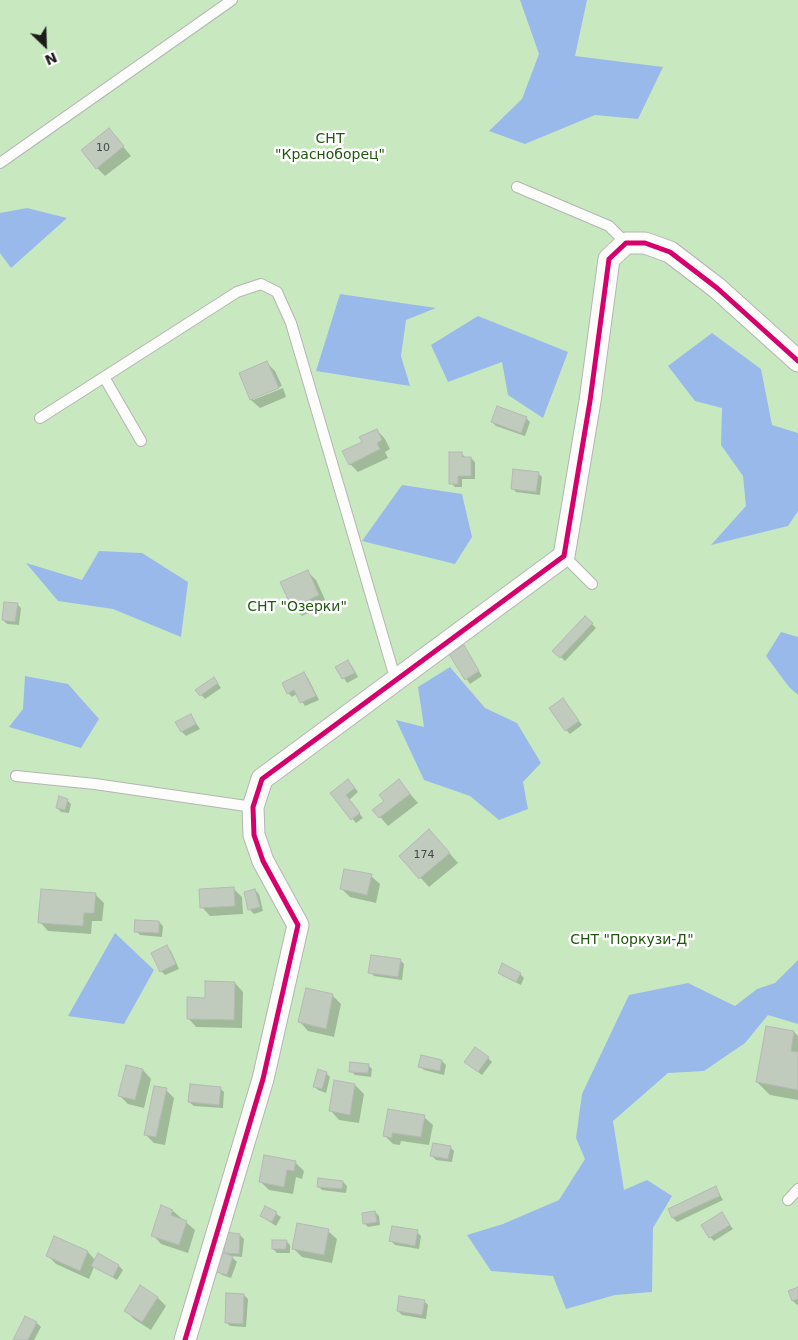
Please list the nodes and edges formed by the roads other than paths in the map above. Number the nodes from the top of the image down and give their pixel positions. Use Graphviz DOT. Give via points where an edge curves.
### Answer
graph roads {
  1 [pos="232,0"];
  2 [pos="0,163"];
  3 [pos="517,186"];
  4 [pos="626,243"];
  5 [pos="798,361"];
  6 [pos="104,377"];
  7 [pos="40,418"];
  8 [pos="141,441"];
  9 [pos="564,556"];
  10 [pos="592,584"];
  11 [pos="396,681"];
  12 [pos="16,776"];
  13 [pos="253,807"];
  14 [pos="798,1190"];
  15 [pos="788,1200"];
  16 [pos="185,1340"];
  1 -- 2 [label="lane"];
  3 -- 4 [label="lane" via="609,226"];
  4 -- 5 [label="street" via="645,243 670,252 717,288"];
  4 -- 9 [label="street" via="609,259"];
  6 -- 7 [label="lane"];
  6 -- 8 [label="lane"];
  6 -- 11 [label="lane" via="237,292 261,284 276,292 291,323"];
  9 -- 10 [label="lane"];
  9 -- 11 [label="street"];
  11 -- 13 [label="street" via="262,779"];
  12 -- 13 [label="lane"];
  13 -- 16 [label="street" via="254,834 263,861 298,925 263,1078"];
  14 -- 15 [label="lane"];
}
